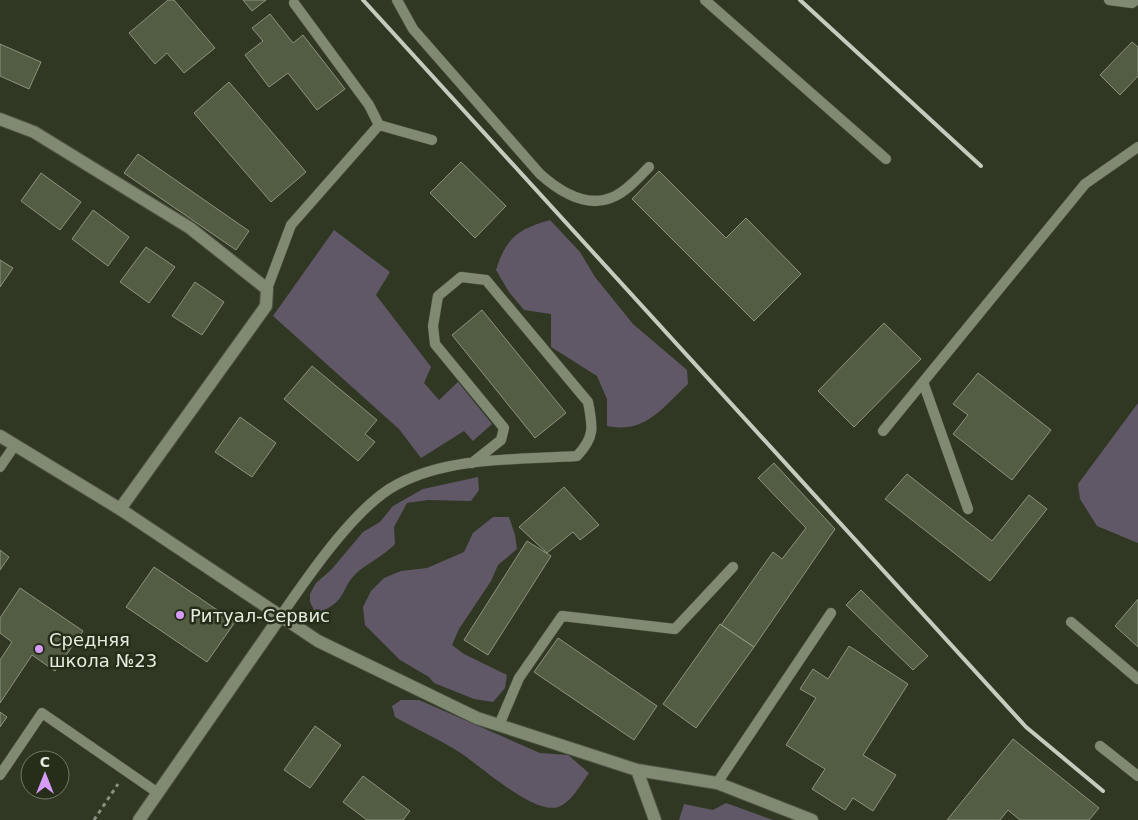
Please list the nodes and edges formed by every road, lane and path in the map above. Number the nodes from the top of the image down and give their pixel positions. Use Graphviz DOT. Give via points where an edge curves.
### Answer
graph roads {
  1 [pos="397,0"];
  2 [pos="705,0"];
  3 [pos="1108,0"];
  4 [pos="1136,0"];
  5 [pos="294,3"];
  6 [pos="0,119"];
  7 [pos="380,125"];
  8 [pos="432,140"];
  9 [pos="1138,147"];
  10 [pos="886,159"];
  11 [pos="649,167"];
  12 [pos="267,288"];
  13 [pos="923,382"];
  14 [pos="883,431"];
  15 [pos="0,436"];
  16 [pos="15,446"];
  17 [pos="472,463"];
  18 [pos="0,467"];
  19 [pos="120,509"];
  20 [pos="968,509"];
  21 [pos="733,567"];
  22 [pos="831,614"];
  23 [pos="280,617"];
  24 [pos="1071,622"];
  25 [pos="1138,679"];
  26 [pos="499,725"];
  27 [pos="1100,746"];
  28 [pos="638,770"];
  29 [pos="127,771"];
  30 [pos="0,775"];
  31 [pos="1138,776"];
  32 [pos="717,782"];
  33 [pos="158,793"];
  34 [pos="94,820"];
  35 [pos="140,820"];
  36 [pos="655,820"];
  37 [pos="812,820"];
  1 -- 11 [label="lane" via="413,29 556,189 601,201 614,197"];
  2 -- 10 [label="lane"];
  3 -- 4 [label="lane"];
  5 -- 7 [label="lane" via="369,105"];
  6 -- 12 [label="street" via="34,132 190,228"];
  7 -- 8 [label="lane"];
  7 -- 12 [label="lane" via="292,225"];
  9 -- 13 [label="lane" via="1085,184"];
  12 -- 19 [label="street" via="266,306"];
  13 -- 14 [label="lane"];
  13 -- 20 [label="lane"];
  15 -- 16 [label="street"];
  16 -- 18 [label="lane"];
  16 -- 19 [label="street"];
  17 -- 17 [label="lane" via="502,440 504,428 436,344 433,326 438,296 461,278 486,280 588,402 593,425 588,444 577,456"];
  17 -- 23 [label="lane" via="426,473 397,484 372,503 313,570"];
  19 -- 23 [label="street"];
  21 -- 26 [label="lane" via="675,629 562,616 520,678"];
  22 -- 32 [label="lane"];
  23 -- 26 [label="street" via="318,640 477,718"];
  23 -- 33 [label="street"];
  24 -- 25 [label="lane"];
  26 -- 28 [label="street"];
  27 -- 31 [label="lane"];
  28 -- 32 [label="street"];
  28 -- 36 [label="street"];
  29 -- 30 [label="lane" via="42,713"];
  29 -- 33 [label="lane"];
  29 -- 34 [label="path"];
  32 -- 37 [label="street"];
  33 -- 35 [label="street"];
}
